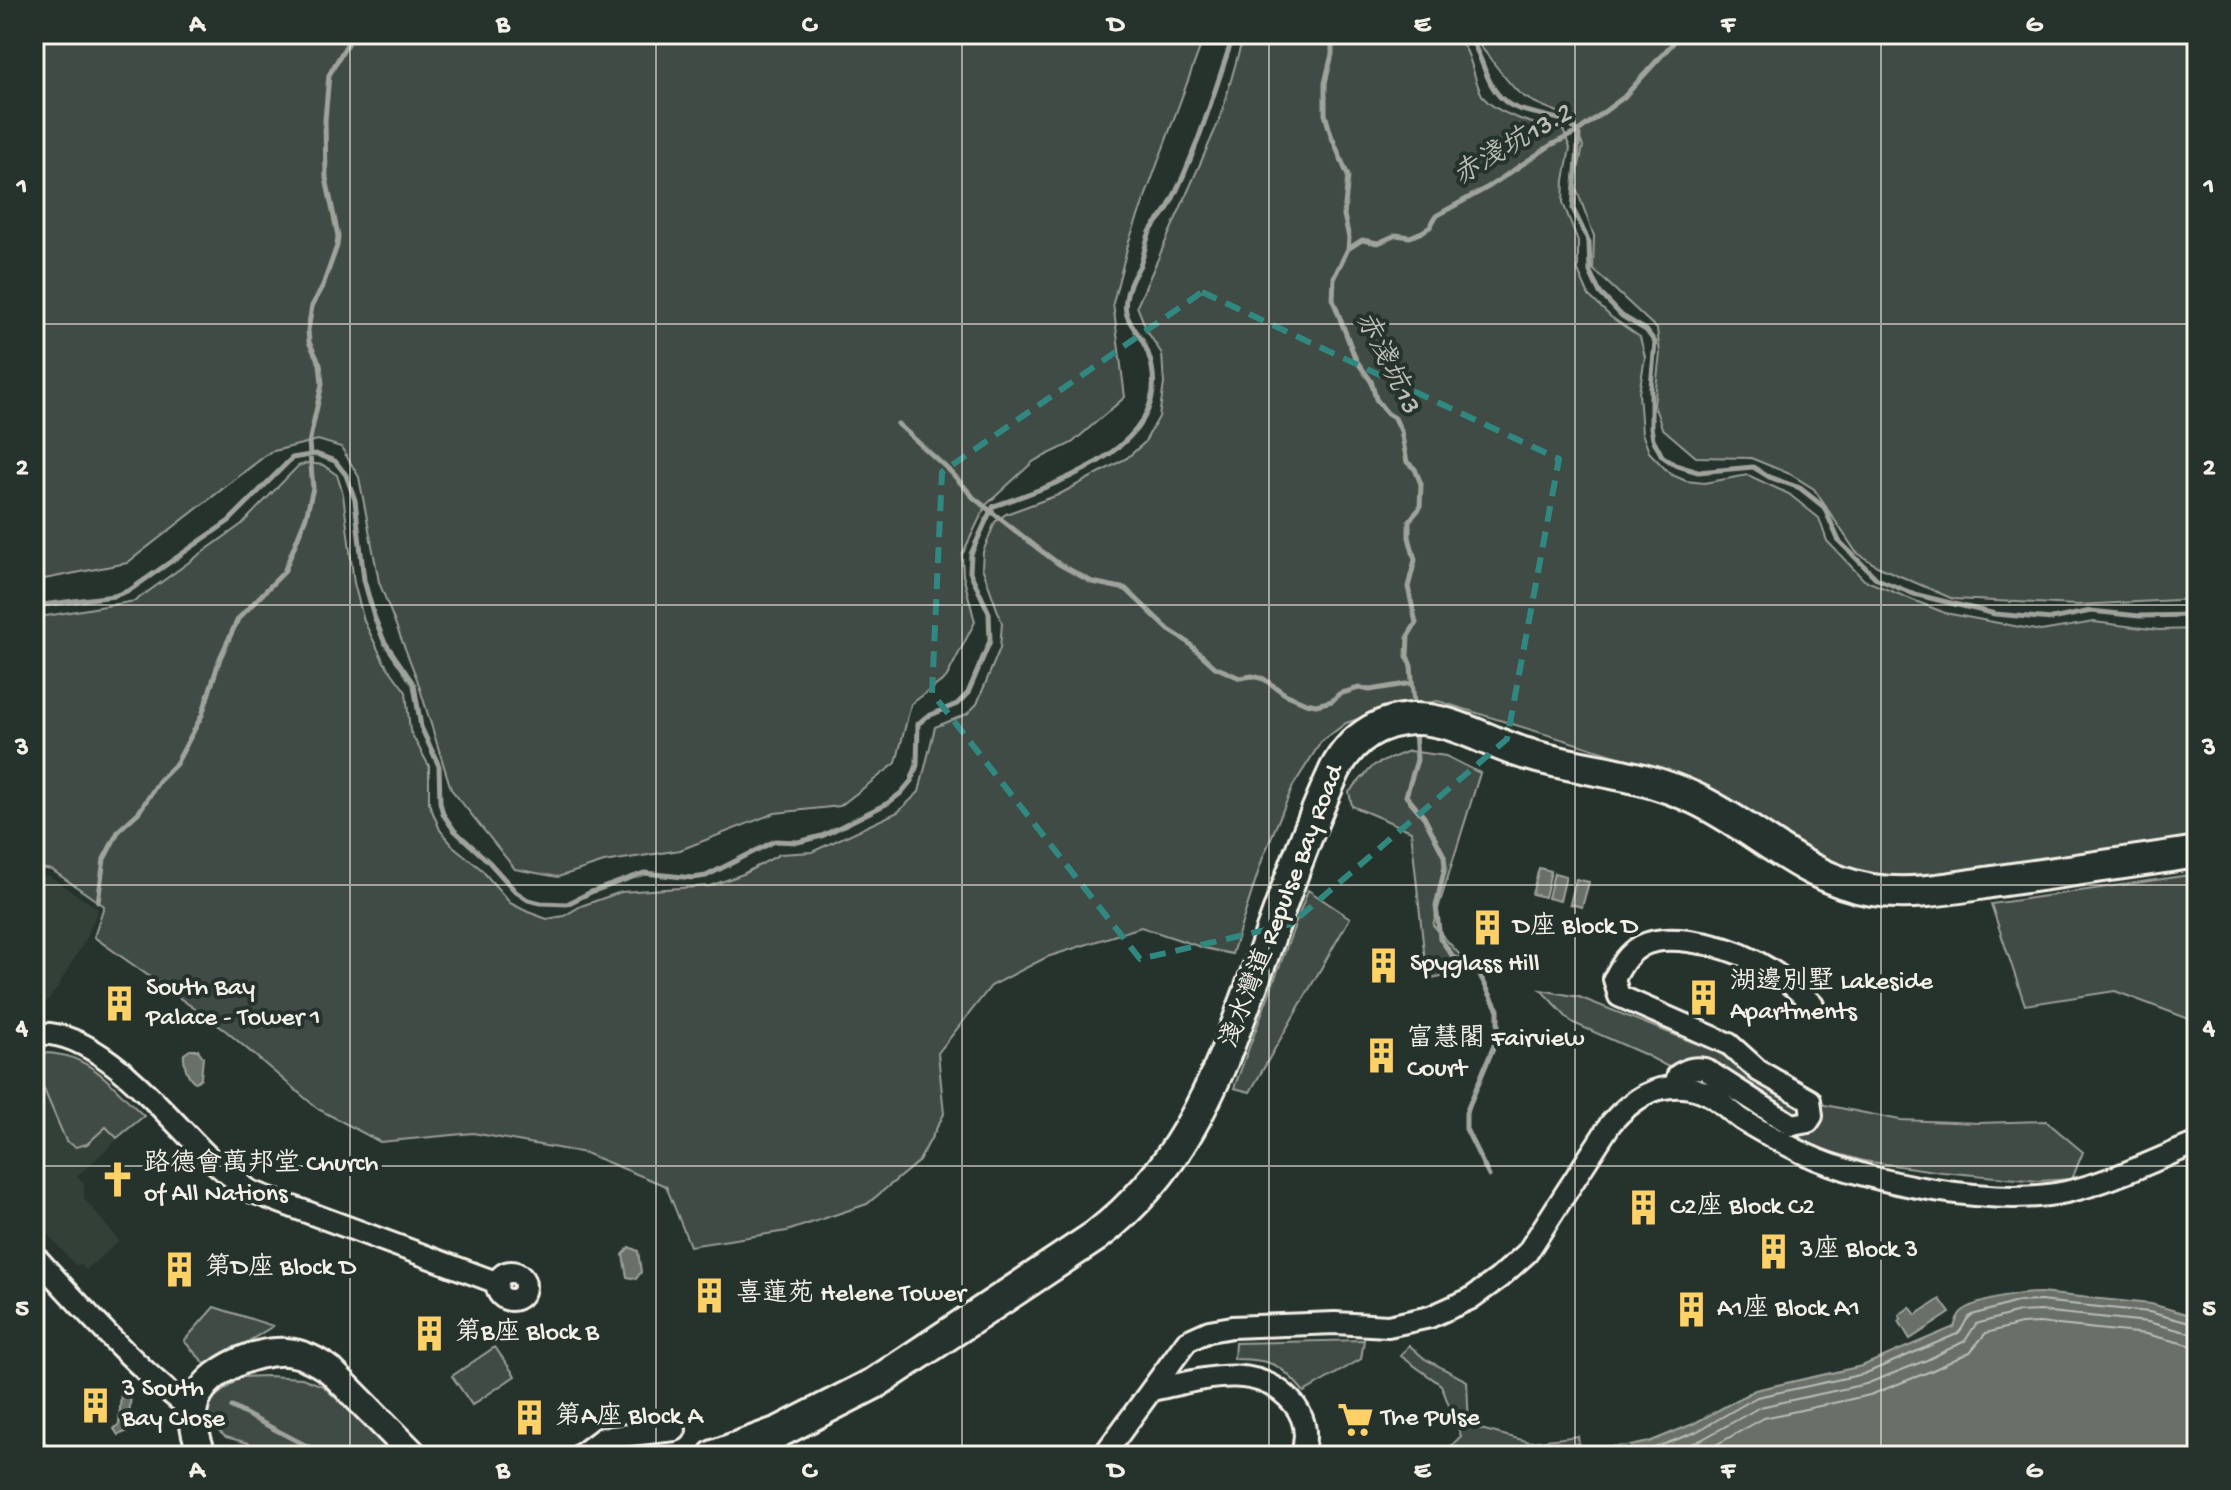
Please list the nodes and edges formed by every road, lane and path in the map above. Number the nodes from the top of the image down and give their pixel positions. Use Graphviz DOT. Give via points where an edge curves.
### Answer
graph roads {
  1 [pos="2197,852"];
  2 [pos="1813,1005"];
  3 [pos="34,1034"];
  4 [pos="1675,1086"];
  5 [pos="2197,1143"];
  6 [pos="34,1255"];
  7 [pos="498,1283"];
  8 [pos="1152,1390"];
  9 [pos="194,1412"];
  10 [pos="675,1430"];
  11 [pos="203,1456"];
  12 [pos="415,1456"];
  13 [pos="579,1456"];
  14 [pos="714,1456"];
  15 [pos="1103,1456"];
  16 [pos="1301,1456"];
  1 -- 14 [label="main road, 淺水灣道 Repulse Bay Road" via="1956,887 1872,890 1816,873 1711,807 1641,778 1536,757 1440,722 1410,719 1380,726 1350,746 1335,770 1218,1075 1186,1138 1151,1185 1096,1236 884,1377 794,1425"];
  2 -- 4 [label="street" via="1778,974 1737,952 1683,940 1642,945 1624,959 1614,979 1619,996 1729,1044 1759,1071 1810,1100 1812,1116 1792,1125 1705,1069 1684,1071"];
  3 -- 7 [label="street" via="68,1038 112,1062 250,1191"];
  4 -- 5 [label="street" via="1708,1093 1778,1141 1856,1173 2006,1197 2087,1186"];
  4 -- 8 [label="street" via="1650,1091 1628,1104 1527,1253 1470,1299 1430,1317 1388,1326 1335,1323 1209,1331 1187,1341"];
  6 -- 9 [label="street" via="139,1365"];
  8 -- 15 [label="street"];
  8 -- 16 [label="street" via="1214,1377 1267,1381 1299,1410 1305,1436"];
  9 -- 11 [label="street"];
  9 -- 12 [label="street" via="206,1385 242,1361 263,1354 301,1355 331,1371"];
  10 -- 13 [label="street" via="603,1438"];
}
